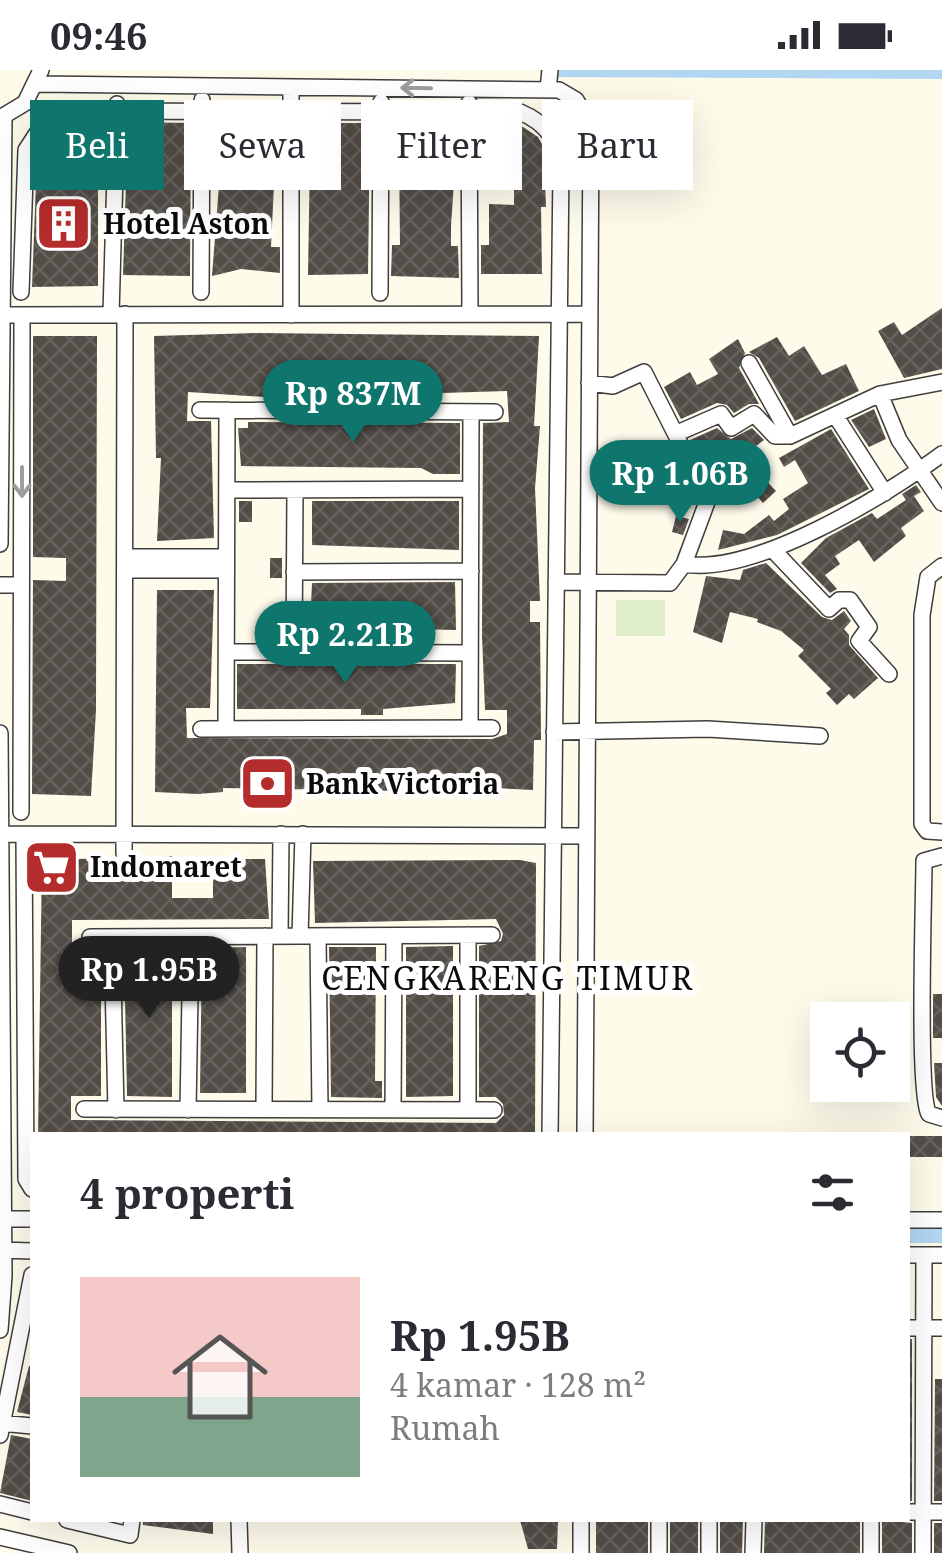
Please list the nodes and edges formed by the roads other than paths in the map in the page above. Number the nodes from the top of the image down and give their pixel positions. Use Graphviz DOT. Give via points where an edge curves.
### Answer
graph roads {
  1 [pos="39,77"];
  2 [pos="549,79"];
  3 [pos="116,85"];
  4 [pos="202,86"];
  5 [pos="291,87"];
  6 [pos="380,88"];
  7 [pos="469,89"];
  8 [pos="117,100"];
  9 [pos="202,100"];
  10 [pos="292,100"];
  11 [pos="381,100"];
  12 [pos="469,100"];
  13 [pos="522,113"];
  14 [pos="2,118"];
  15 [pos="30,144"];
  16 [pos="118,190"];
  17 [pos="202,190"];
  18 [pos="292,190"];
  19 [pos="381,190"];
  20 [pos="469,190"];
  21 [pos="22,292"];
  22 [pos="201,292"];
  23 [pos="380,293"];
  24 [pos="119,314"];
  25 [pos="470,314"];
  26 [pos="559,314"];
  27 [pos="590,314"];
  28 [pos="2,315"];
  29 [pos="22,315"];
  30 [pos="291,315"];
  31 [pos="749,363"];
  32 [pos="942,382"];
  33 [pos="589,383"];
  34 [pos="880,394"];
  35 [pos="200,410"];
  36 [pos="227,410"];
  37 [pos="471,412"];
  38 [pos="495,412"];
  39 [pos="835,415"];
  40 [pos="676,435"];
  41 [pos="790,436"];
  42 [pos="22,439"];
  43 [pos="1,440"];
  44 [pos="942,454"];
  45 [pos="920,470"];
  46 [pos="471,489"];
  47 [pos="227,490"];
  48 [pos="295,490"];
  49 [pos="885,493"];
  50 [pos="942,502"];
  51 [pos="0,544"];
  52 [pos="774,551"];
  53 [pos="126,563"];
  54 [pos="226,563"];
  55 [pos="684,564"];
  56 [pos="942,566"];
  57 [pos="294,572"];
  58 [pos="471,572"];
  59 [pos="556,582"];
  60 [pos="588,582"];
  61 [pos="21,585"];
  62 [pos="0,586"];
  63 [pos="226,652"];
  64 [pos="294,652"];
  65 [pos="470,652"];
  66 [pos="889,674"];
  67 [pos="226,728"];
  68 [pos="470,728"];
  69 [pos="492,728"];
  70 [pos="201,729"];
  71 [pos="554,732"];
  72 [pos="587,732"];
  73 [pos="0,733"];
  74 [pos="820,736"];
  75 [pos="21,812"];
  76 [pos="942,832"];
  77 [pos="0,834"];
  78 [pos="24,834"];
  79 [pos="282,834"];
  80 [pos="303,834"];
  81 [pos="124,835"];
  82 [pos="553,835"];
  83 [pos="586,836"];
  84 [pos="124,854"];
  85 [pos="942,856"];
  86 [pos="924,914"];
  87 [pos="942,914"];
  88 [pos="1,915"];
  89 [pos="25,915"];
  90 [pos="552,918"];
  91 [pos="586,918"];
  92 [pos="468,935"];
  93 [pos="492,935"];
  94 [pos="272,936"];
  95 [pos="300,936"];
  96 [pos="318,936"];
  97 [pos="394,936"];
  98 [pos="90,937"];
  99 [pos="112,937"];
  100 [pos="191,937"];
  101 [pos="924,984"];
  102 [pos="942,984"];
  103 [pos="2,1020"];
  104 [pos="27,1020"];
  105 [pos="585,1025"];
  106 [pos="551,1026"];
  107 [pos="924,1050"];
  108 [pos="942,1050"];
  109 [pos="84,1110"];
  110 [pos="116,1110"];
  111 [pos="188,1110"];
  112 [pos="264,1110"];
  113 [pos="320,1110"];
  114 [pos="393,1110"];
  115 [pos="468,1110"];
  116 [pos="494,1110"];
  117 [pos="936,1116"];
  118 [pos="550,1132"];
  119 [pos="585,1132"];
  120 [pos="3,1134"];
  121 [pos="26,1135"];
  122 [pos="30,1186"];
  123 [pos="30,1218"];
  124 [pos="2,1219"];
  125 [pos="910,1220"];
  126 [pos="942,1220"];
  127 [pos="2,1250"];
  128 [pos="30,1251"];
  129 [pos="942,1254"];
  130 [pos="916,1255"];
  131 [pos="30,1287"];
  132 [pos="916,1328"];
  133 [pos="942,1328"];
  134 [pos="0,1330"];
  135 [pos="915,1378"];
  136 [pos="8,1421"];
  137 [pos="0,1504"];
  138 [pos="30,1512"];
  139 [pos="915,1512"];
  140 [pos="942,1512"];
  141 [pos="77,1522"];
  142 [pos="132,1522"];
  143 [pos="240,1522"];
  144 [pos="581,1522"];
  145 [pos="659,1522"];
  146 [pos="709,1522"];
  147 [pos="754,1522"];
  148 [pos="871,1522"];
  149 [pos="0,1537"];
  150 [pos="69,1553"];
  151 [pos="240,1553"];
  152 [pos="581,1553"];
  153 [pos="659,1553"];
  154 [pos="709,1553"];
  155 [pos="754,1553"];
  156 [pos="871,1553"];
  157 [pos="923,1553"];
  1 -- 3 [label="street"];
  1 -- 14 [label="street" via="25,104"];
  2 -- 7 [label="street"];
  2 -- 27 [label="street" via="576,100 591,126"];
  3 -- 4 [label="street"];
  3 -- 8 [label="street"];
  4 -- 5 [label="street"];
  4 -- 9 [label="street"];
  5 -- 6 [label="street"];
  5 -- 10 [label="street"];
  7 -- 6 [label="street, one-way"];
  6 -- 11 [label="street"];
  7 -- 12 [label="street"];
  13 -- 26 [label="street" via="556,141 561,168"];
  14 -- 28 [label="street"];
  15 -- 21 [label="street"];
  16 -- 24 [label="street"];
  17 -- 22 [label="street"];
  18 -- 30 [label="street"];
  19 -- 23 [label="street"];
  20 -- 25 [label="street"];
  24 -- 29 [label="street"];
  24 -- 30 [label="street"];
  24 -- 53 [label="street"];
  25 -- 26 [label="street"];
  25 -- 30 [label="street"];
  26 -- 27 [label="street"];
  26 -- 59 [label="street"];
  27 -- 33 [label="street"];
  28 -- 29 [label="street"];
  28 -- 43 [label="street"];
  29 -- 42 [label="street"];
  31 -- 41 [label="street"];
  32 -- 34 [label="street"];
  33 -- 40 [label="street" via="614,386 644,372"];
  33 -- 60 [label="street"];
  34 -- 39 [label="street"];
  34 -- 45 [label="street"];
  35 -- 36 [label="street"];
  36 -- 37 [label="street"];
  36 -- 47 [label="street"];
  37 -- 38 [label="street"];
  37 -- 46 [label="street"];
  39 -- 41 [label="street"];
  39 -- 49 [label="street"];
  40 -- 41 [label="street" via="721,414 732,428 754,414 775,436"];
  40 -- 55 [label="street" via="707,502"];
  42 -- 43 [label="street"];
  42 -- 61 [label="street, one-way"];
  43 -- 51 [label="street"];
  44 -- 45 [label="street"];
  45 -- 49 [label="street"];
  45 -- 50 [label="street"];
  46 -- 48 [label="street"];
  46 -- 58 [label="street"];
  47 -- 48 [label="street"];
  47 -- 54 [label="street"];
  48 -- 57 [label="street"];
  49 -- 52 [label="street"];
  52 -- 55 [label="street" via="746,554 719,568"];
  52 -- 66 [label="street" via="829,609 850,600 869,627 859,641"];
  53 -- 54 [label="street"];
  53 -- 81 [label="street"];
  54 -- 63 [label="street"];
  55 -- 60 [label="street" via="670,583"];
  56 -- 76 [label="street" via="928,577 922,615 922,824"];
  57 -- 58 [label="street"];
  57 -- 64 [label="street"];
  58 -- 65 [label="street"];
  59 -- 60 [label="street"];
  59 -- 71 [label="street"];
  60 -- 72 [label="street"];
  61 -- 62 [label="street"];
  61 -- 75 [label="street"];
  63 -- 64 [label="street"];
  63 -- 67 [label="street"];
  64 -- 65 [label="street"];
  65 -- 68 [label="street"];
  67 -- 68 [label="street"];
  67 -- 70 [label="street"];
  68 -- 69 [label="street"];
  71 -- 72 [label="street"];
  71 -- 82 [label="street"];
  72 -- 74 [label="street" via="708,729"];
  72 -- 83 [label="street"];
  73 -- 77 [label="street"];
  77 -- 78 [label="street"];
  77 -- 88 [label="street"];
  78 -- 81 [label="street"];
  78 -- 89 [label="street"];
  79 -- 80 [label="street"];
  79 -- 81 [label="street"];
  79 -- 94 [label="street"];
  80 -- 82 [label="street"];
  80 -- 95 [label="street"];
  81 -- 84 [label="street"];
  82 -- 83 [label="street"];
  82 -- 90 [label="street"];
  83 -- 91 [label="street"];
  85 -- 86 [label="street" via="924,861"];
  86 -- 87 [label="street"];
  86 -- 101 [label="street"];
  88 -- 89 [label="street"];
  88 -- 103 [label="street"];
  89 -- 104 [label="street"];
  90 -- 91 [label="street"];
  90 -- 106 [label="street"];
  91 -- 105 [label="street"];
  92 -- 93 [label="street"];
  92 -- 97 [label="street"];
  92 -- 115 [label="street"];
  94 -- 95 [label="street"];
  94 -- 100 [label="street"];
  94 -- 112 [label="street"];
  95 -- 96 [label="street"];
  96 -- 97 [label="street"];
  96 -- 113 [label="street"];
  97 -- 114 [label="street"];
  98 -- 99 [label="street"];
  99 -- 100 [label="street"];
  99 -- 110 [label="street"];
  100 -- 111 [label="street"];
  101 -- 102 [label="street"];
  101 -- 107 [label="street"];
  103 -- 104 [label="street"];
  103 -- 120 [label="street"];
  104 -- 121 [label="street"];
  105 -- 106 [label="street"];
  105 -- 119 [label="street"];
  106 -- 118 [label="street"];
  107 -- 108 [label="street"];
  107 -- 117 [label="street" via="924,1104"];
  109 -- 110 [label="street"];
  110 -- 111 [label="street"];
  111 -- 112 [label="street"];
  112 -- 113 [label="street"];
  113 -- 114 [label="street"];
  114 -- 115 [label="street"];
  115 -- 116 [label="street"];
  120 -- 121 [label="street"];
  120 -- 124 [label="street"];
  121 -- 122 [label="street"];
  123 -- 124 [label="street"];
  124 -- 127 [label="street"];
  125 -- 126 [label="street"];
  127 -- 128 [label="street"];
  127 -- 134 [label="street"];
  129 -- 130 [label="street"];
  130 -- 132 [label="street"];
  131 -- 136 [label="street"];
  132 -- 133 [label="street"];
  132 -- 135 [label="street"];
  135 -- 139 [label="street"];
  137 -- 138 [label="street"];
  139 -- 140 [label="street"];
  139 -- 157 [label="street"];
  141 -- 142 [label="street" via="130,1534"];
  143 -- 151 [label="street"];
  144 -- 152 [label="street"];
  145 -- 153 [label="street"];
  146 -- 154 [label="street"];
  147 -- 155 [label="street"];
  148 -- 156 [label="street"];
  149 -- 150 [label="street"];
}
